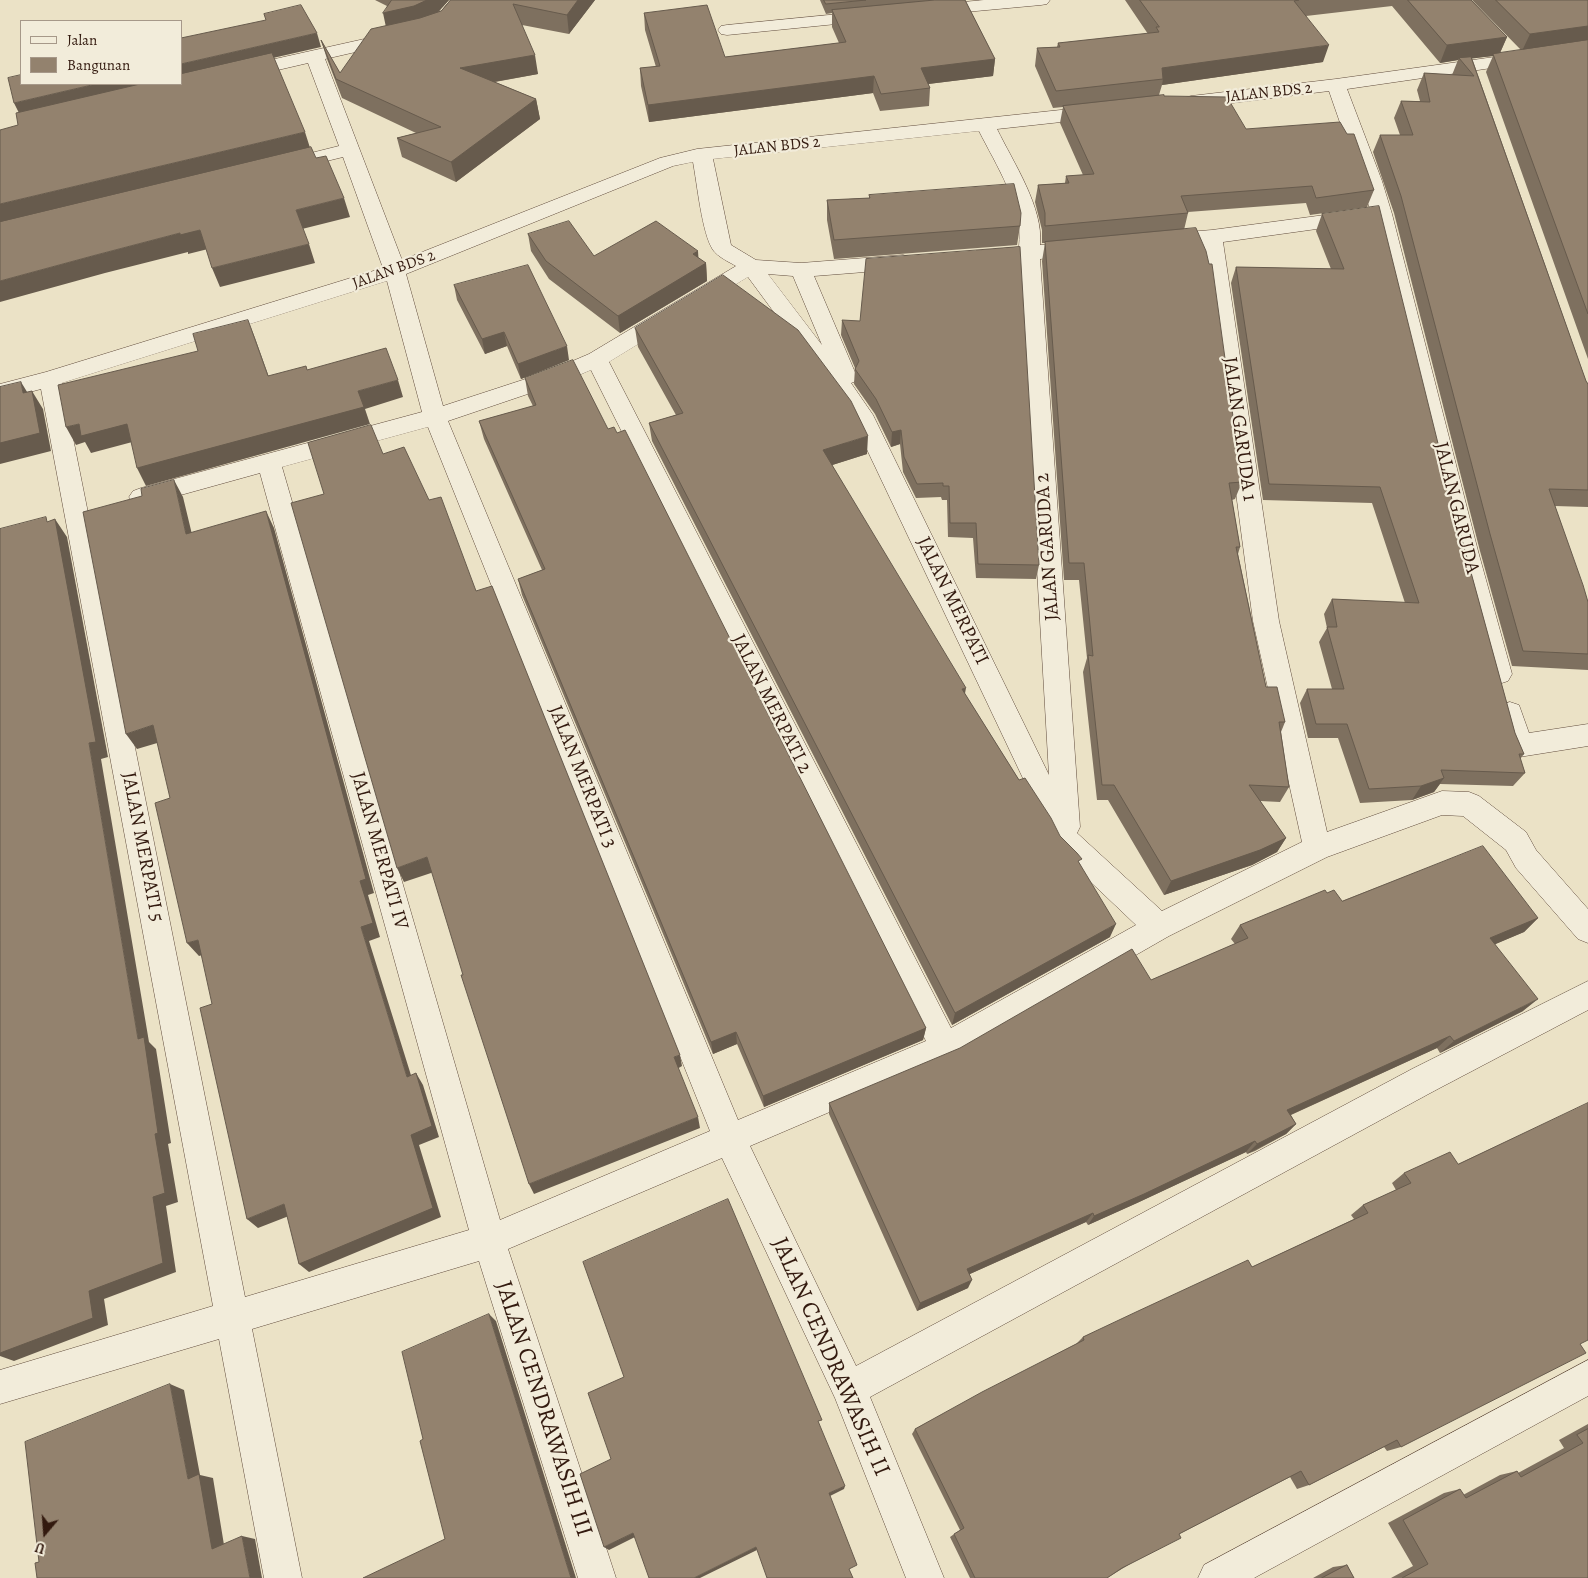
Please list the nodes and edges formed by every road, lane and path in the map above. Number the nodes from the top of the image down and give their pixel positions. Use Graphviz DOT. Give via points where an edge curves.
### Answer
graph roads {
  1 [pos="460,0"];
  2 [pos="1041,0"];
  3 [pos="920,12"];
  4 [pos="890,14"];
  5 [pos="727,30"];
  6 [pos="1588,49"];
  7 [pos="314,55"];
  8 [pos="219,78"];
  9 [pos="1336,86"];
  10 [pos="1171,104"];
  11 [pos="1113,111"];
  12 [pos="986,125"];
  13 [pos="351,149"];
  14 [pos="702,155"];
  15 [pos="256,172"];
  16 [pos="1382,214"];
  17 [pos="1212,237"];
  18 [pos="1145,243"];
  19 [pos="1096,247"];
  20 [pos="1029,253"];
  21 [pos="960,258"];
  22 [pos="920,261"];
  23 [pos="750,266"];
  24 [pos="801,270"];
  25 [pos="395,271"];
  26 [pos="597,359"];
  27 [pos="50,379"];
  28 [pos="0,392"];
  29 [pos="862,415"];
  30 [pos="435,417"];
  31 [pos="269,462"];
  32 [pos="125,502"];
  33 [pos="1582,736"];
  34 [pos="1067,841"];
  35 [pos="1317,848"];
  36 [pos="1159,928"];
  37 [pos="1588,930"];
  38 [pos="1588,995"];
  39 [pos="945,1048"];
  40 [pos="728,1138"];
  41 [pos="488,1241"];
  42 [pos="234,1316"];
  43 [pos="1588,1376"];
  44 [pos="0,1387"];
  45 [pos="849,1388"];
  46 [pos="283,1578"];
  47 [pos="597,1578"];
  48 [pos="925,1578"];
  49 [pos="1217,1578"];
  1 -- 7 [label="street" via="440,25"];
  2 -- 3 [label="street"];
  4 -- 5 [label="street"];
  6 -- 9 [label="street, JALAN BDS 2" via="1512,53 1476,75"];
  7 -- 8 [label="street"];
  7 -- 13 [label="street, JALAN MERPATI 3"];
  9 -- 10 [label="street, JALAN BDS 2"];
  9 -- 16 [label="street"];
  11 -- 12 [label="street, JALAN BDS 2"];
  12 -- 14 [label="street, JALAN BDS 2"];
  12 -- 20 [label="street, JALAN GARUDA 2" via="1022,200 1031,234"];
  13 -- 15 [label="street"];
  13 -- 25 [label="street, JALAN MERPATI 3"];
  14 -- 23 [label="street" via="722,248"];
  14 -- 25 [label="street, JALAN BDS 2" via="667,162"];
  16 -- 17 [label="street"];
  16 -- 33 [label="street, JALAN GARUDA" via="1518,746"];
  17 -- 18 [label="street"];
  17 -- 35 [label="street, JALAN GARUDA 1" via="1266,621"];
  19 -- 20 [label="street"];
  20 -- 21 [label="street"];
  20 -- 34 [label="street, JALAN GARUDA 2"];
  22 -- 24 [label="street"];
  23 -- 24 [label="street"];
  23 -- 26 [label="street"];
  23 -- 29 [label="street, JALAN MERPATI"];
  24 -- 29 [label="street"];
  25 -- 27 [label="street, JALAN BDS 2"];
  25 -- 30 [label="street, JALAN MERPATI 3"];
  26 -- 30 [label="street"];
  26 -- 39 [label="street, JALAN MERPATI 2"];
  27 -- 28 [label="street, JALAN BDS 2"];
  27 -- 42 [label="street, JALAN MERPATI 5"];
  29 -- 34 [label="street, JALAN MERPATI"];
  30 -- 31 [label="street"];
  30 -- 40 [label="street, JALAN MERPATI 3"];
  31 -- 32 [label="street"];
  31 -- 41 [label="street, JALAN MERPATI IV"];
  34 -- 36 [label="street, JALAN MERPATI"];
  35 -- 36 [label="street"];
  35 -- 37 [label="street" via="1442,803 1469,804 1516,841 1526,859"];
  36 -- 39 [label="street"];
  38 -- 45 [label="street"];
  39 -- 40 [label="street"];
  40 -- 41 [label="street"];
  40 -- 45 [label="street, JALAN CENDRAWASIH II"];
  41 -- 42 [label="street"];
  41 -- 47 [label="street, JALAN CENDRAWASIH III"];
  42 -- 44 [label="street"];
  42 -- 46 [label="street, JALAN MERPATI 5"];
  43 -- 49 [label="street"];
  45 -- 48 [label="street, JALAN CENDRAWASIH II"];
}
